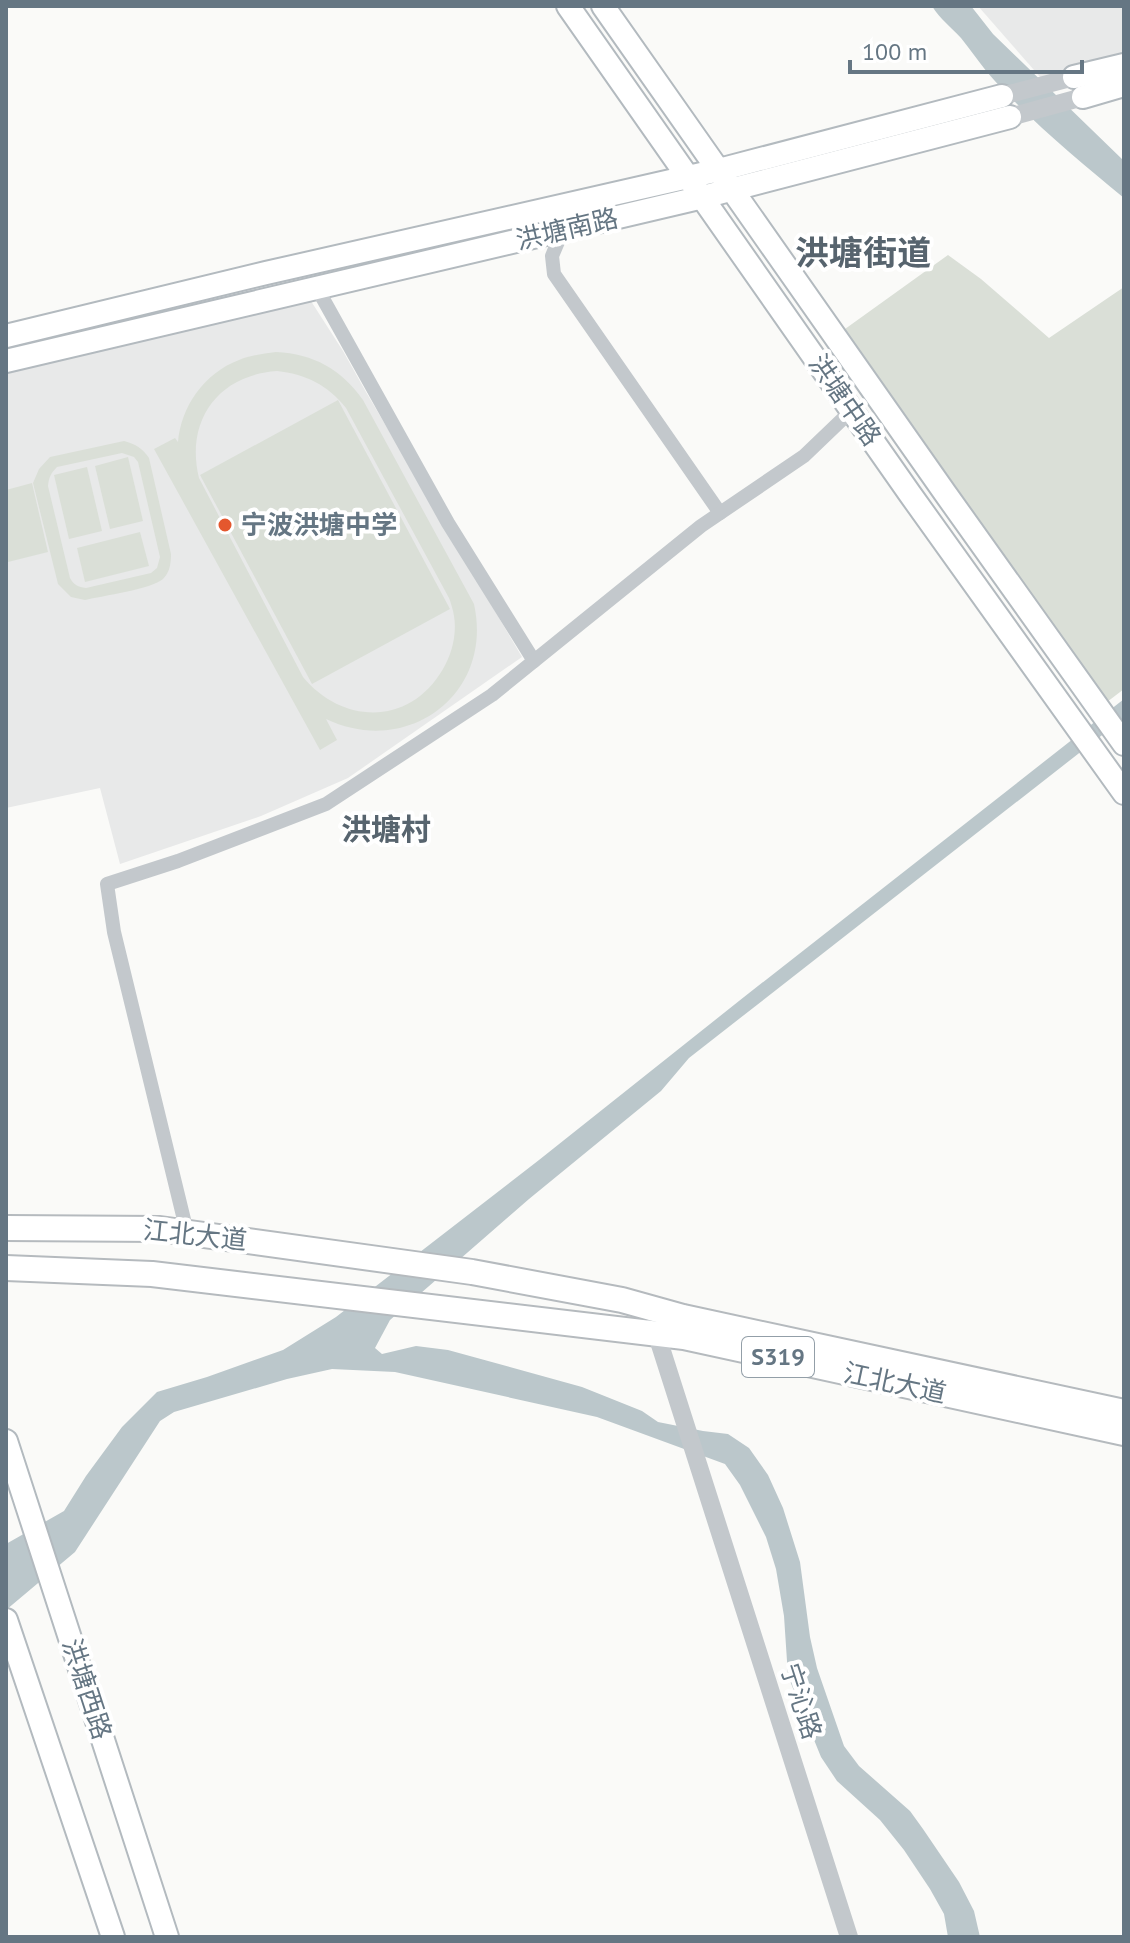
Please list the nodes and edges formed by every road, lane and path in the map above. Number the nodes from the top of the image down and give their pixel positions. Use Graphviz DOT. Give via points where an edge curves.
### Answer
graph roads {
  1 [pos="568,6"];
  2 [pos="603,6"];
  3 [pos="1124,65"];
  4 [pos="1124,85"];
  5 [pos="1079,87"];
  6 [pos="1006,106"];
  7 [pos="719,170"];
  8 [pos="688,176"];
  9 [pos="733,189"];
  10 [pos="703,197"];
  11 [pos="563,230"];
  12 [pos="317,288"];
  13 [pos="6,336"];
  14 [pos="6,361"];
  15 [pos="852,410"];
  16 [pos="720,513"];
  17 [pos="534,661"];
  18 [pos="1123,742"];
  19 [pos="1124,793"];
  20 [pos="6,1228"];
  21 [pos="187,1232"];
  22 [pos="6,1268"];
  23 [pos="646,1305"];
  24 [pos="657,1334"];
  25 [pos="1124,1412"];
  26 [pos="1124,1433"];
  27 [pos="6,1441"];
  28 [pos="6,1621"];
  29 [pos="113,1937"];
  30 [pos="167,1937"];
  31 [pos="849,1937"];
  1 -- 8 [label="main road, 洪塘中路"];
  2 -- 7 [label="main road, 洪塘中路"];
  3 -- 5 [label="main road, 洪塘南路"];
  4 -- 5 [label="main road, 洪塘南路"];
  5 -- 6 [label="street, 洪塘南路"];
  6 -- 7 [label="main road, 洪塘南路"];
  6 -- 9 [label="main road, 洪塘南路"];
  7 -- 8 [label="main road, 洪塘南路"];
  7 -- 9 [label="main road, 洪塘中路"];
  8 -- 10 [label="main road, 洪塘中路"];
  8 -- 13 [label="main road, 洪塘南路"];
  9 -- 10 [label="main road, 洪塘南路"];
  9 -- 18 [label="main road, 洪塘中路"];
  10 -- 11 [label="main road, 洪塘南路"];
  10 -- 15 [label="main road, 洪塘中路"];
  11 -- 12 [label="main road, 洪塘南路"];
  11 -- 16 [label="street" via="552,256 554,274"];
  12 -- 14 [label="main road, 洪塘南路"];
  12 -- 17 [label="street" via="448,523"];
  15 -- 16 [label="street" via="804,456"];
  15 -- 19 [label="main road, 洪塘中路"];
  16 -- 17 [label="street"];
  17 -- 21 [label="street" via="492,695 326,804 107,884"];
  20 -- 21 [label="main road, 江北大道"];
  21 -- 23 [label="main road, 江北大道 / S319" via="472,1272"];
  22 -- 24 [label="main road, 江北大道 / S319" via="152,1274"];
  23 -- 24 [label="street, 宁沁路"];
  23 -- 25 [label="main road, 江北大道 / S319"];
  24 -- 26 [label="main road, 江北大道 / S319"];
  24 -- 31 [label="street, 宁沁路"];
  27 -- 30 [label="main road, 洪塘西路"];
  28 -- 29 [label="main road, 洪塘西路"];
}
